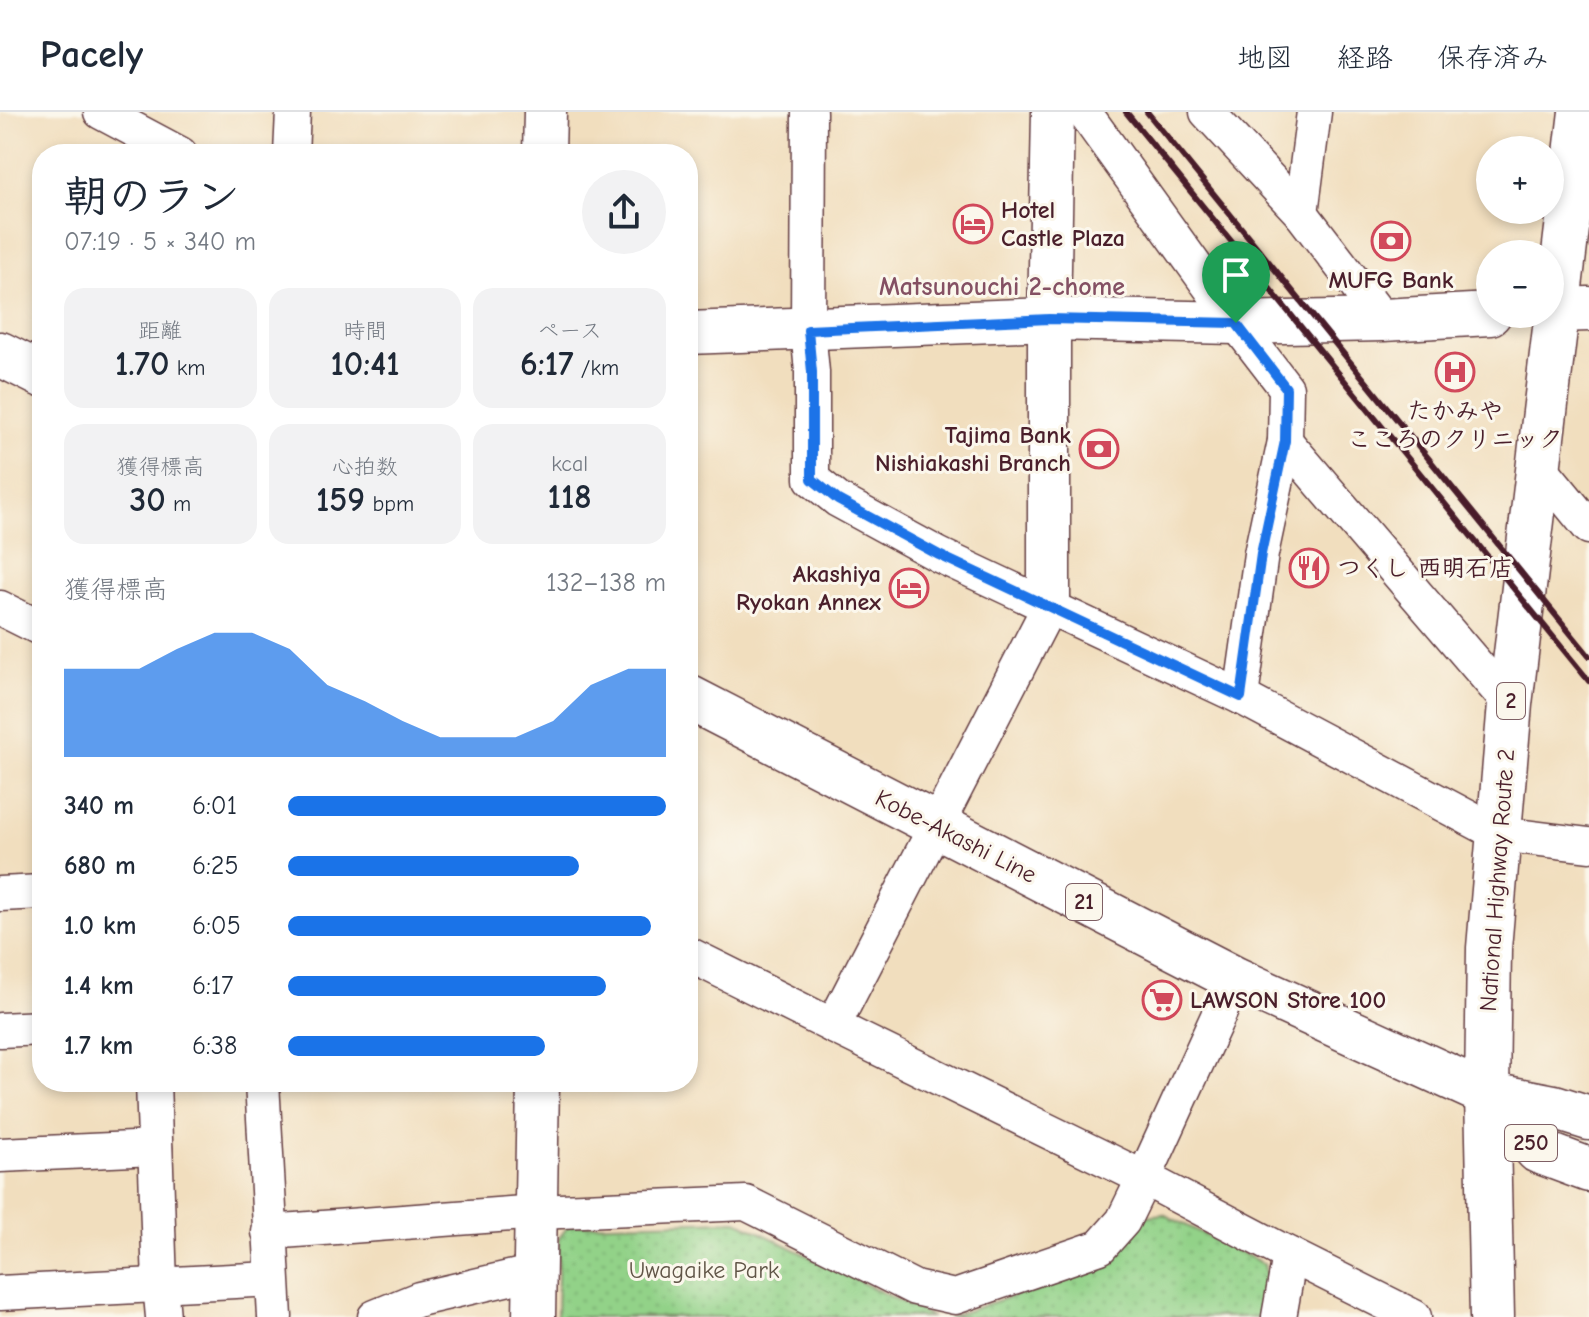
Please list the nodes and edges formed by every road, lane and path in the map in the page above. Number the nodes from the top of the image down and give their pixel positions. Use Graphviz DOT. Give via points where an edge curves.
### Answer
graph roads {
  1 [pos="101,112"];
  2 [pos="293,112"];
  3 [pos="545,112"];
  4 [pos="809,112"];
  5 [pos="1053,112"];
  6 [pos="1084,112"];
  7 [pos="1207,112"];
  8 [pos="1314,112"];
  9 [pos="1581,112"];
  10 [pos="161,144"];
  11 [pos="291,144"];
  12 [pos="544,144"];
  13 [pos="1301,213"];
  14 [pos="1565,310"];
  15 [pos="1476,315"];
  16 [pos="1049,319"];
  17 [pos="1383,320"];
  18 [pos="1236,323"];
  19 [pos="808,330"];
  20 [pos="698,333"];
  21 [pos="0,354"];
  22 [pos="32,370"];
  23 [pos="1285,441"];
  24 [pos="1538,465"];
  25 [pos="1589,527"];
  26 [pos="1049,607"];
  27 [pos="0,608"];
  28 [pos="32,624"];
  29 [pos="1241,697"];
  30 [pos="698,702"];
  31 [pos="1510,704"];
  32 [pos="937,826"];
  33 [pos="1499,834"];
  34 [pos="1589,845"];
  35 [pos="32,892"];
  36 [pos="0,894"];
  37 [pos="698,959"];
  38 [pos="1235,979"];
  39 [pos="833,1026"];
  40 [pos="32,1028"];
  41 [pos="0,1030"];
  42 [pos="153,1092"];
  43 [pos="262,1092"];
  44 [pos="538,1092"];
  45 [pos="1487,1094"];
  46 [pos="1589,1118"];
  47 [pos="155,1148"];
  48 [pos="0,1155"];
  49 [pos="1589,1170"];
  50 [pos="1144,1178"];
  51 [pos="537,1212"];
  52 [pos="269,1232"];
  53 [pos="1290,1255"];
  54 [pos="535,1272"];
  55 [pos="272,1279"];
  56 [pos="0,1293"];
  57 [pos="162,1301"];
  58 [pos="275,1317"];
  59 [pos="375,1317"];
  60 [pos="534,1317"];
  61 [pos="1279,1317"];
  62 [pos="1414,1317"];
  63 [pos="1492,1317"];
  1 -- 10 [label="street"];
  2 -- 11 [label="street"];
  3 -- 12 [label="street"];
  4 -- 19 [label="street"];
  5 -- 16 [label="street"];
  6 -- 18 [label="street"];
  7 -- 13 [label="street"];
  8 -- 13 [label="street"];
  9 -- 14 [label="main road, National Highway Route 2 / 2"];
  13 -- 17 [label="street"];
  14 -- 24 [label="main road, National Highway Route 2 / 2"];
  15 -- 17 [label="street"];
  16 -- 18 [label="street"];
  16 -- 19 [label="street"];
  16 -- 26 [label="street"];
  17 -- 18 [label="street"];
  18 -- 23 [label="street" via="1286,388"];
  19 -- 20 [label="street"];
  19 -- 26 [label="street" via="812,479 863,514"];
  21 -- 22 [label="main road"];
  23 -- 29 [label="street" via="1261,554"];
  23 -- 31 [label="street"];
  24 -- 25 [label="street"];
  24 -- 31 [label="main road, National Highway Route 2 / 2"];
  26 -- 29 [label="street"];
  26 -- 32 [label="street"];
  27 -- 28 [label="street"];
  29 -- 33 [label="street"];
  30 -- 32 [label="main road, Kobe-Akashi Line / 21"];
  31 -- 33 [label="main road, National Highway Route 2 / 2"];
  32 -- 38 [label="main road, Kobe-Akashi Line / 21"];
  32 -- 39 [label="street"];
  33 -- 34 [label="street"];
  33 -- 45 [label="main road, National Highway Route 2 / 2" via="1489,948"];
  35 -- 36 [label="street"];
  37 -- 39 [label="street"];
  38 -- 45 [label="main road, Kobe-Akashi Line / 21"];
  38 -- 50 [label="street"];
  39 -- 50 [label="street"];
  40 -- 41 [label="street"];
  42 -- 47 [label="street"];
  43 -- 52 [label="street"];
  44 -- 51 [label="street"];
  45 -- 46 [label="main road, 250"];
  45 -- 49 [label="main road, 250" via="1538,1151"];
  45 -- 63 [label="main road, National Highway Route 2 / 2"];
  47 -- 48 [label="street"];
  47 -- 57 [label="street"];
  50 -- 51 [label="street" via="1123,1221 1100,1247 955,1297 915,1288 746,1203"];
  50 -- 53 [label="street"];
  51 -- 52 [label="street"];
  51 -- 54 [label="street"];
  52 -- 55 [label="street"];
  53 -- 61 [label="street"];
  53 -- 62 [label="street"];
  54 -- 59 [label="street" via="419,1299"];
  54 -- 60 [label="street"];
  55 -- 57 [label="street"];
  55 -- 58 [label="street"];
  56 -- 57 [label="street"];
}
